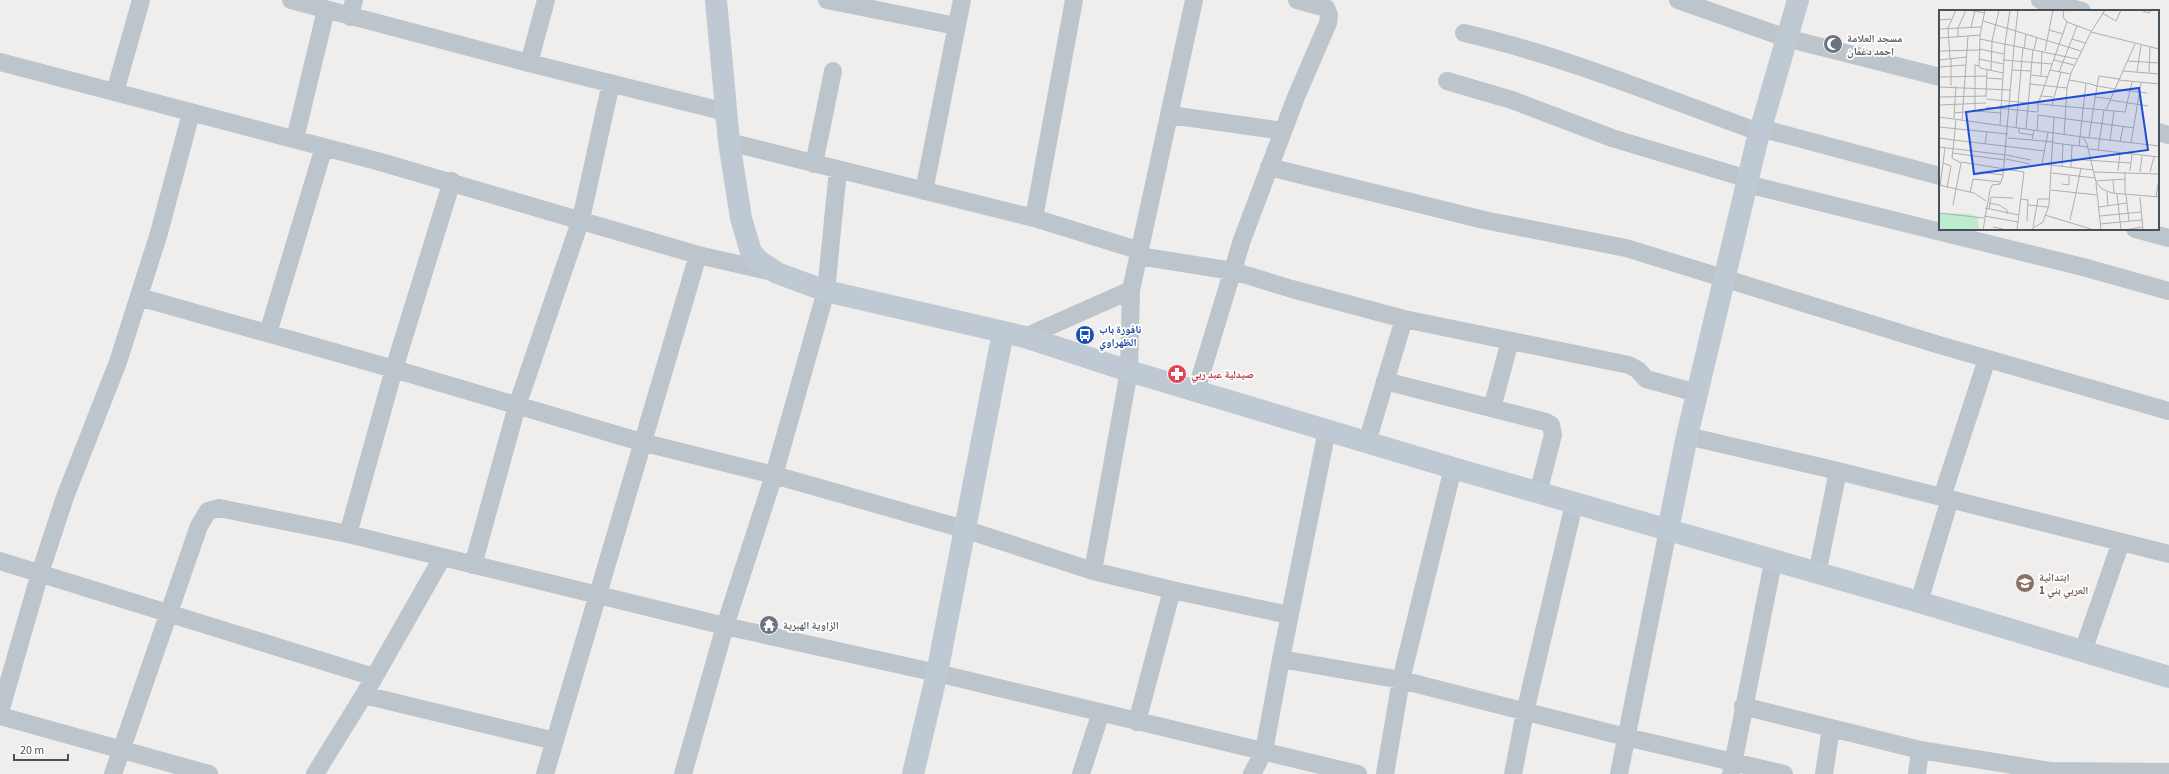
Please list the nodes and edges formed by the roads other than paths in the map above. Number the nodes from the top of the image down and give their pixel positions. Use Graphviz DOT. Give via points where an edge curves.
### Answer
graph roads {
  1 [pos="141,0"];
  2 [pos="291,0"];
  3 [pos="546,0"];
  4 [pos="716,0"];
  5 [pos="827,0"];
  6 [pos="962,0"];
  7 [pos="1074,0"];
  8 [pos="1194,0"];
  9 [pos="1297,0"];
  10 [pos="1678,0"];
  11 [pos="1798,0"];
  12 [pos="2040,0"];
  13 [pos="352,8"];
  14 [pos="326,10"];
  15 [pos="2078,10"];
  16 [pos="956,26"];
  17 [pos="1464,33"];
  18 [pos="1786,38"];
  19 [pos="0,62"];
  20 [pos="529,63"];
  21 [pos="833,71"];
  22 [pos="1939,77"];
  23 [pos="1447,81"];
  24 [pos="611,84"];
  25 [pos="115,92"];
  26 [pos="726,112"];
  27 [pos="191,113"];
  28 [pos="1170,115"];
  29 [pos="1760,130"];
  30 [pos="1283,131"];
  31 [pos="2159,132"];
  32 [pos="2169,135"];
  33 [pos="295,139"];
  34 [pos="729,142"];
  35 [pos="324,147"];
  36 [pos="814,164"];
  37 [pos="1269,167"];
  38 [pos="838,170"];
  39 [pos="1939,176"];
  40 [pos="452,181"];
  41 [pos="1747,181"];
  42 [pos="924,191"];
  43 [pos="1034,218"];
  44 [pos="581,220"];
  45 [pos="2139,230"];
  46 [pos="2169,238"];
  47 [pos="698,254"];
  48 [pos="1140,254"];
  49 [pos="1233,270"];
  50 [pos="777,273"];
  51 [pos="1724,279"];
  52 [pos="1131,290"];
  53 [pos="2169,291"];
  54 [pos="826,292"];
  55 [pos="139,297"];
  56 [pos="1404,319"];
  57 [pos="1003,332"];
  58 [pos="268,334"];
  59 [pos="1025,337"];
  60 [pos="1510,341"];
  61 [pos="1987,359"];
  62 [pos="394,369"];
  63 [pos="1129,371"];
  64 [pos="1386,381"];
  65 [pos="1196,391"];
  66 [pos="1697,393"];
  67 [pos="517,406"];
  68 [pos="1492,408"];
  69 [pos="2169,411"];
  70 [pos="1327,430"];
  71 [pos="1687,436"];
  72 [pos="642,442"];
  73 [pos="1367,442"];
  74 [pos="1453,468"];
  75 [pos="1838,471"];
  76 [pos="774,475"];
  77 [pos="1538,493"];
  78 [pos="1946,498"];
  79 [pos="1574,504"];
  80 [pos="964,529"];
  81 [pos="1668,530"];
  82 [pos="348,534"];
  83 [pos="2121,542"];
  84 [pos="2169,554"];
  85 [pos="442,558"];
  86 [pos="0,561"];
  87 [pos="1774,562"];
  88 [pos="473,565"];
  89 [pos="1093,571"];
  90 [pos="40,573"];
  91 [pos="1817,574"];
  92 [pos="1172,590"];
  93 [pos="596,594"];
  94 [pos="1919,602"];
  95 [pos="170,613"];
  96 [pos="1289,615"];
  97 [pos="725,626"];
  98 [pos="2083,651"];
  99 [pos="1281,659"];
  100 [pos="937,673"];
  101 [pos="374,677"];
  102 [pos="2169,677"];
  103 [pos="1401,680"];
  104 [pos="364,695"];
  105 [pos="1744,706"];
  106 [pos="0,712"];
  107 [pos="1101,712"];
  108 [pos="1526,712"];
  109 [pos="0,716"];
  110 [pos="1137,722"];
  111 [pos="1831,728"];
  112 [pos="1626,737"];
  113 [pos="555,741"];
  114 [pos="122,749"];
  115 [pos="1920,750"];
  116 [pos="1264,752"];
  117 [pos="1732,769"];
  118 [pos="2169,772"];
  119 [pos="2050,773"];
  120 [pos="113,774"];
  121 [pos="209,774"];
  122 [pos="315,774"];
  123 [pos="545,774"];
  124 [pos="683,774"];
  125 [pos="913,774"];
  126 [pos="1081,774"];
  127 [pos="1252,774"];
  128 [pos="1358,774"];
  129 [pos="1385,774"];
  130 [pos="1513,774"];
  131 [pos="1619,774"];
  132 [pos="1784,774"];
  133 [pos="1824,774"];
  134 [pos="1917,774"];
  1 -- 25 [label="street"];
  2 -- 14 [label="street"];
  3 -- 20 [label="street"];
  4 -- 26 [label="main road"];
  5 -- 16 [label="street"];
  6 -- 16 [label="street"];
  7 -- 43 [label="street"];
  8 -- 28 [label="street"];
  9 -- 30 [label="street" via="1326,8 1329,18"];
  10 -- 18 [label="street"];
  11 -- 18 [label="main road"];
  12 -- 15 [label="street"];
  13 -- 14 [label="street"];
  13 -- 20 [label="street"];
  14 -- 33 [label="street"];
  16 -- 42 [label="street"];
  17 -- 29 [label="street" via="1524,48"];
  18 -- 22 [label="street"];
  18 -- 29 [label="main road"];
  19 -- 25 [label="street"];
  20 -- 24 [label="street"];
  21 -- 36 [label="street"];
  23 -- 41 [label="street" via="1512,100 1612,138"];
  24 -- 26 [label="street"];
  24 -- 44 [label="street"];
  25 -- 27 [label="street"];
  26 -- 34 [label="main road"];
  27 -- 33 [label="street"];
  27 -- 55 [label="street"];
  28 -- 30 [label="street"];
  28 -- 48 [label="street"];
  29 -- 39 [label="street"];
  29 -- 41 [label="main road"];
  30 -- 37 [label="street"];
  31 -- 32 [label="street"];
  33 -- 35 [label="street"];
  34 -- 36 [label="street"];
  34 -- 50 [label="main road" via="741,218 748,242 759,261"];
  35 -- 40 [label="street"];
  35 -- 58 [label="street"];
  36 -- 38 [label="street"];
  37 -- 49 [label="street"];
  37 -- 51 [label="street" via="1484,220 1626,248"];
  38 -- 42 [label="street"];
  38 -- 54 [label="street"];
  40 -- 44 [label="street"];
  40 -- 62 [label="street"];
  41 -- 51 [label="main road"];
  41 -- 53 [label="street"];
  42 -- 43 [label="street"];
  43 -- 48 [label="street"];
  44 -- 47 [label="street"];
  44 -- 67 [label="street"];
  45 -- 46 [label="street"];
  47 -- 50 [label="street"];
  47 -- 72 [label="street"];
  48 -- 49 [label="street"];
  48 -- 52 [label="street"];
  49 -- 56 [label="street" via="1292,289"];
  49 -- 65 [label="street"];
  50 -- 54 [label="main road"];
  51 -- 61 [label="street"];
  51 -- 66 [label="main road"];
  52 -- 59 [label="street"];
  52 -- 63 [label="street"];
  54 -- 57 [label="main road"];
  54 -- 76 [label="street"];
  55 -- 58 [label="street"];
  55 -- 90 [label="street" via="118,362 65,497"];
  56 -- 60 [label="street"];
  56 -- 64 [label="street"];
  57 -- 59 [label="main road"];
  57 -- 80 [label="main road"];
  58 -- 62 [label="street"];
  59 -- 63 [label="main road"];
  60 -- 66 [label="street" via="1629,365 1646,379"];
  60 -- 68 [label="street"];
  61 -- 69 [label="street"];
  61 -- 78 [label="street"];
  62 -- 67 [label="street"];
  62 -- 82 [label="street"];
  63 -- 65 [label="main road"];
  63 -- 89 [label="street"];
  64 -- 68 [label="street"];
  64 -- 73 [label="street"];
  65 -- 70 [label="main road"];
  66 -- 71 [label="main road"];
  67 -- 72 [label="street"];
  67 -- 88 [label="street"];
  68 -- 77 [label="street" via="1546,422 1553,428 1554,435"];
  70 -- 73 [label="main road"];
  70 -- 96 [label="street"];
  71 -- 75 [label="street"];
  71 -- 81 [label="main road"];
  72 -- 76 [label="street"];
  72 -- 93 [label="street"];
  73 -- 74 [label="main road"];
  74 -- 77 [label="main road"];
  74 -- 103 [label="street"];
  75 -- 78 [label="street"];
  75 -- 91 [label="street"];
  76 -- 80 [label="street"];
  76 -- 97 [label="street"];
  77 -- 79 [label="main road"];
  78 -- 83 [label="street"];
  78 -- 94 [label="street"];
  79 -- 81 [label="main road"];
  79 -- 108 [label="street"];
  80 -- 89 [label="street"];
  80 -- 100 [label="main road"];
  81 -- 87 [label="main road"];
  81 -- 112 [label="street"];
  82 -- 85 [label="street"];
  82 -- 95 [label="street" via="232,509 213,508 205,514 199,526"];
  83 -- 84 [label="street"];
  83 -- 98 [label="street"];
  85 -- 88 [label="street"];
  85 -- 101 [label="street"];
  86 -- 90 [label="street"];
  87 -- 91 [label="main road"];
  87 -- 105 [label="street"];
  88 -- 93 [label="street"];
  89 -- 92 [label="street"];
  90 -- 95 [label="street"];
  90 -- 106 [label="street"];
  91 -- 94 [label="main road"];
  92 -- 96 [label="street"];
  92 -- 110 [label="street"];
  93 -- 97 [label="street"];
  93 -- 113 [label="street"];
  94 -- 98 [label="main road"];
  95 -- 101 [label="street"];
  95 -- 114 [label="street"];
  96 -- 99 [label="street"];
  97 -- 100 [label="street"];
  97 -- 124 [label="street"];
  98 -- 102 [label="main road"];
  99 -- 103 [label="street"];
  99 -- 116 [label="street"];
  100 -- 107 [label="street"];
  100 -- 125 [label="main road"];
  101 -- 104 [label="street"];
  103 -- 108 [label="street"];
  103 -- 129 [label="street"];
  104 -- 113 [label="street"];
  104 -- 122 [label="street"];
  105 -- 111 [label="street"];
  105 -- 117 [label="street"];
  107 -- 110 [label="street"];
  107 -- 126 [label="street"];
  108 -- 112 [label="street"];
  108 -- 130 [label="street"];
  109 -- 114 [label="street"];
  110 -- 116 [label="street"];
  111 -- 115 [label="street"];
  111 -- 133 [label="street"];
  112 -- 117 [label="street"];
  112 -- 131 [label="street"];
  113 -- 123 [label="street"];
  114 -- 120 [label="street"];
  114 -- 121 [label="street"];
  115 -- 119 [label="street"];
  115 -- 134 [label="street"];
  116 -- 127 [label="street"];
  116 -- 128 [label="street"];
  117 -- 132 [label="street"];
  118 -- 119 [label="street"];
}
